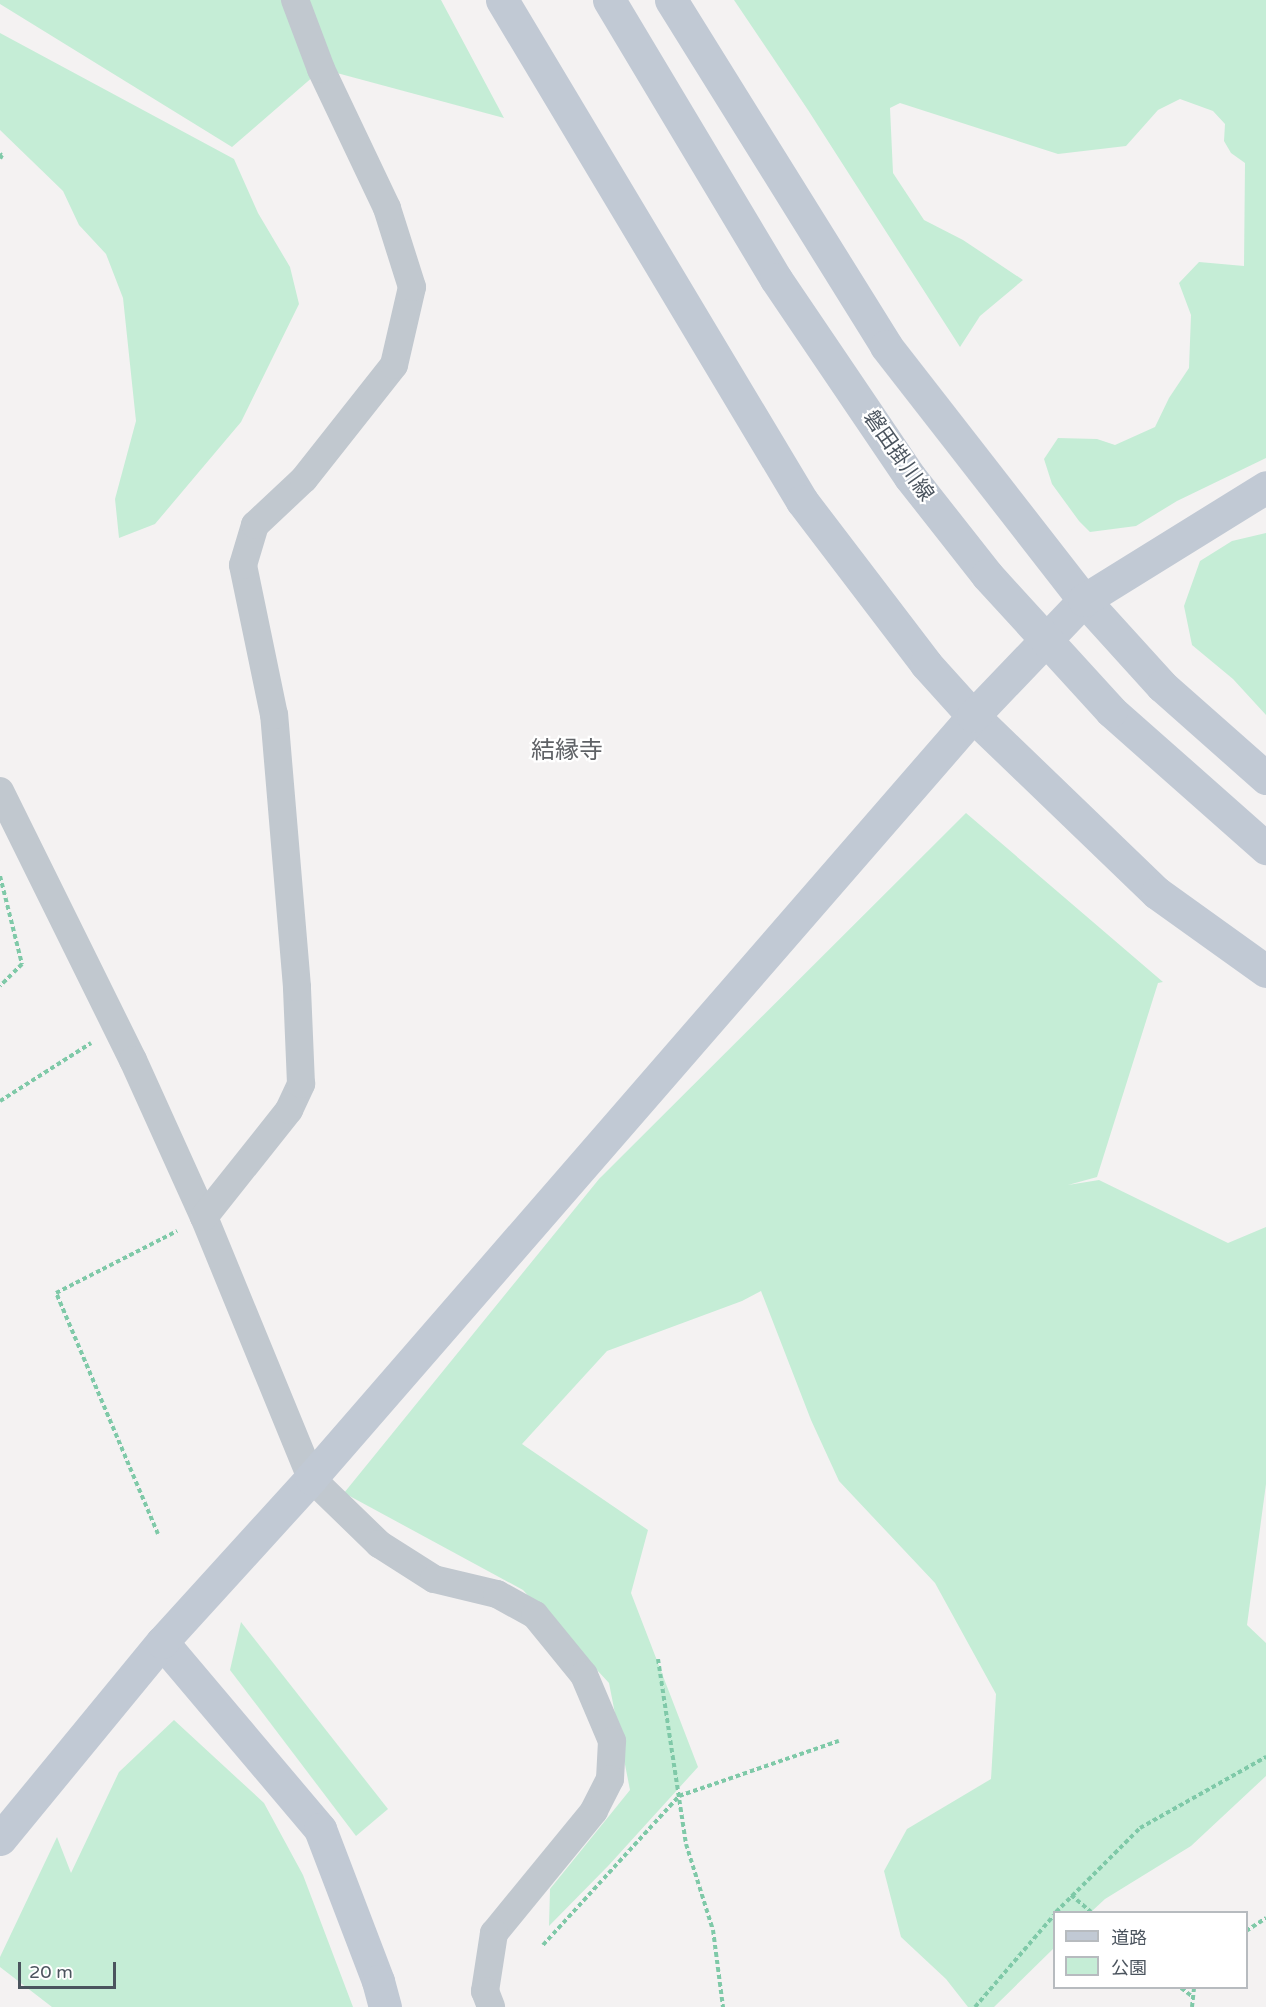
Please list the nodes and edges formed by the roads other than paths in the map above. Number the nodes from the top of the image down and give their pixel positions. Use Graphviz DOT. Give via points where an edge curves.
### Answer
graph roads {
  1 [pos="295,0"];
  2 [pos="502,0"];
  3 [pos="609,0"];
  4 [pos="671,0"];
  5 [pos="1266,487"];
  6 [pos="1084,600"];
  7 [pos="973,716"];
  8 [pos="1266,778"];
  9 [pos="0,791"];
  10 [pos="1266,848"];
  11 [pos="1266,971"];
  12 [pos="204,1218"];
  13 [pos="311,1479"];
  14 [pos="162,1642"];
  15 [pos="0,1839"];
  16 [pos="385,2007"];
  17 [pos="491,2007"];
  1 -- 12 [label="street" via="321,69 387,208 412,287 394,364 304,479 255,525 243,565 274,715 297,987 301,1084 289,1110"];
  2 -- 7 [label="main road" via="802,501 926,664"];
  3 -- 10 [label="main road, 磐田掛川線, bridge" via="776,279 910,477 987,574 1111,711"];
  4 -- 6 [label="main road" via="886,346"];
  5 -- 6 [label="main road"];
  6 -- 7 [label="main road"];
  6 -- 8 [label="main road" via="1162,686"];
  7 -- 11 [label="main road" via="1157,893"];
  7 -- 13 [label="main road"];
  9 -- 12 [label="street" via="117,1027"];
  12 -- 13 [label="street"];
  13 -- 14 [label="main road"];
  13 -- 17 [label="street" via="379,1544 434,1579 497,1594 535,1615 584,1675 612,1741 610,1779 594,1811 494,1933 485,1990"];
  14 -- 15 [label="main road"];
  14 -- 16 [label="main road" via="320,1829"];
}
